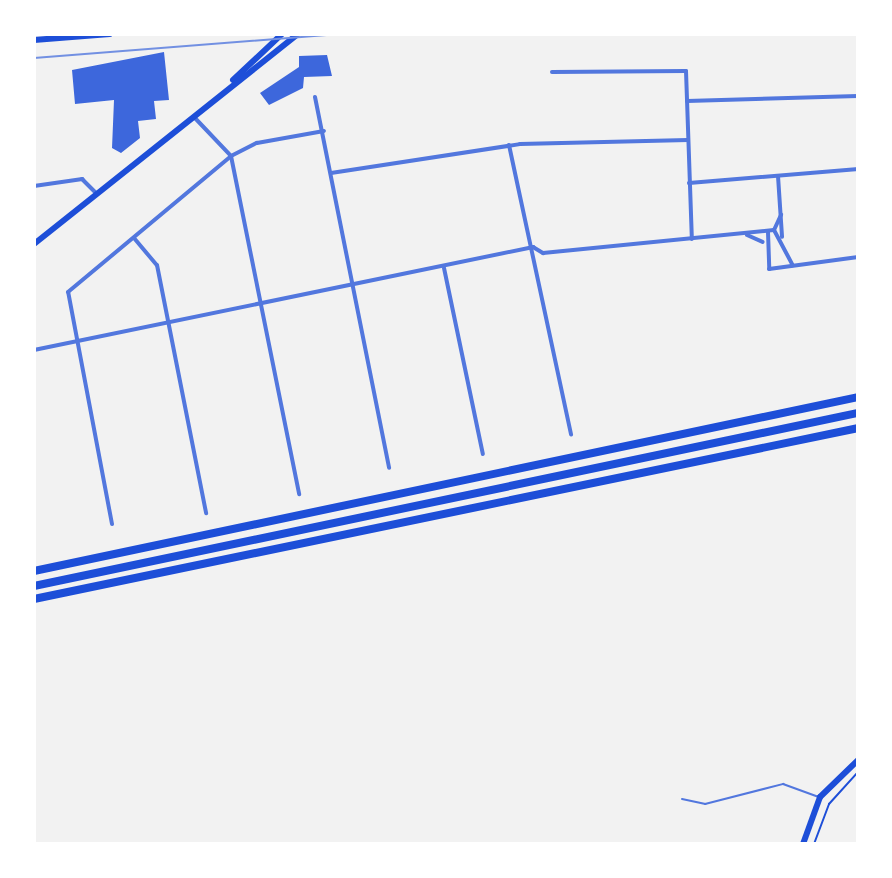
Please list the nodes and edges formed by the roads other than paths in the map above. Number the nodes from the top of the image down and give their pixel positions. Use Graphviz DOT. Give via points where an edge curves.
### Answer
graph roads {
  1 [pos="110,34"];
  2 [pos="282,34"];
  3 [pos="298,34"];
  4 [pos="69,36"];
  5 [pos="34,40"];
  6 [pos="552,72"];
  7 [pos="225,88"];
  8 [pos="858,96"];
  9 [pos="315,97"];
  10 [pos="687,101"];
  11 [pos="192,115"];
  12 [pos="324,131"];
  13 [pos="688,140"];
  14 [pos="509,145"];
  15 [pos="231,156"];
  16 [pos="858,169"];
  17 [pos="331,173"];
  18 [pos="778,176"];
  19 [pos="689,183"];
  20 [pos="34,186"];
  21 [pos="95,192"];
  22 [pos="781,215"];
  23 [pos="771,230"];
  24 [pos="745,234"];
  25 [pos="782,237"];
  26 [pos="134,238"];
  27 [pos="692,239"];
  28 [pos="763,242"];
  29 [pos="34,244"];
  30 [pos="533,247"];
  31 [pos="858,257"];
  32 [pos="795,266"];
  33 [pos="444,268"];
  34 [pos="352,285"];
  35 [pos="260,304"];
  36 [pos="168,322"];
  37 [pos="76,342"];
  38 [pos="34,350"];
  39 [pos="858,397"];
  40 [pos="858,413"];
  41 [pos="858,428"];
  42 [pos="571,434"];
  43 [pos="483,454"];
  44 [pos="389,468"];
  45 [pos="299,494"];
  46 [pos="206,513"];
  47 [pos="112,524"];
  48 [pos="34,571"];
  49 [pos="34,586"];
  50 [pos="34,599"];
  51 [pos="858,760"];
  52 [pos="820,797"];
  53 [pos="682,799"];
  54 [pos="803,844"];
  1 -- 4 [label="main road"];
  2 -- 7 [label="main road"];
  3 -- 7 [label="main road"];
  4 -- 5 [label="main road"];
  6 -- 10 [label="street" via="686,71"];
  7 -- 11 [label="main road"];
  8 -- 10 [label="street"];
  9 -- 12 [label="street"];
  10 -- 13 [label="street"];
  11 -- 15 [label="street"];
  11 -- 21 [label="main road"];
  12 -- 15 [label="street" via="257,143"];
  12 -- 17 [label="street"];
  13 -- 14 [label="street"];
  13 -- 19 [label="street"];
  14 -- 17 [label="street"];
  14 -- 30 [label="street"];
  15 -- 26 [label="street"];
  15 -- 35 [label="street"];
  16 -- 18 [label="street"];
  17 -- 34 [label="street"];
  18 -- 19 [label="street"];
  18 -- 22 [label="street"];
  19 -- 27 [label="street"];
  20 -- 21 [label="street" via="82,179"];
  21 -- 29 [label="main road"];
  22 -- 23 [label="street"];
  22 -- 25 [label="street"];
  23 -- 24 [label="street"];
  23 -- 25 [label="street"];
  23 -- 28 [label="street"];
  24 -- 27 [label="street"];
  24 -- 28 [label="street"];
  25 -- 32 [label="street"];
  26 -- 36 [label="street" via="157,265"];
  26 -- 37 [label="street" via="68,292"];
  27 -- 30 [label="street" via="543,253"];
  28 -- 32 [label="street" via="769,269"];
  30 -- 33 [label="street"];
  30 -- 42 [label="street"];
  31 -- 32 [label="street"];
  33 -- 34 [label="street"];
  33 -- 43 [label="street"];
  34 -- 35 [label="street"];
  34 -- 44 [label="street"];
  35 -- 36 [label="street"];
  35 -- 45 [label="street"];
  36 -- 37 [label="street"];
  36 -- 46 [label="street"];
  37 -- 38 [label="street"];
  37 -- 47 [label="street"];
  39 -- 48 [label="highway"];
  40 -- 49 [label="highway"];
  41 -- 50 [label="highway"];
  51 -- 52 [label="main road"];
  52 -- 53 [label="lane" via="783,784 705,804"];
  52 -- 54 [label="main road"];
}
